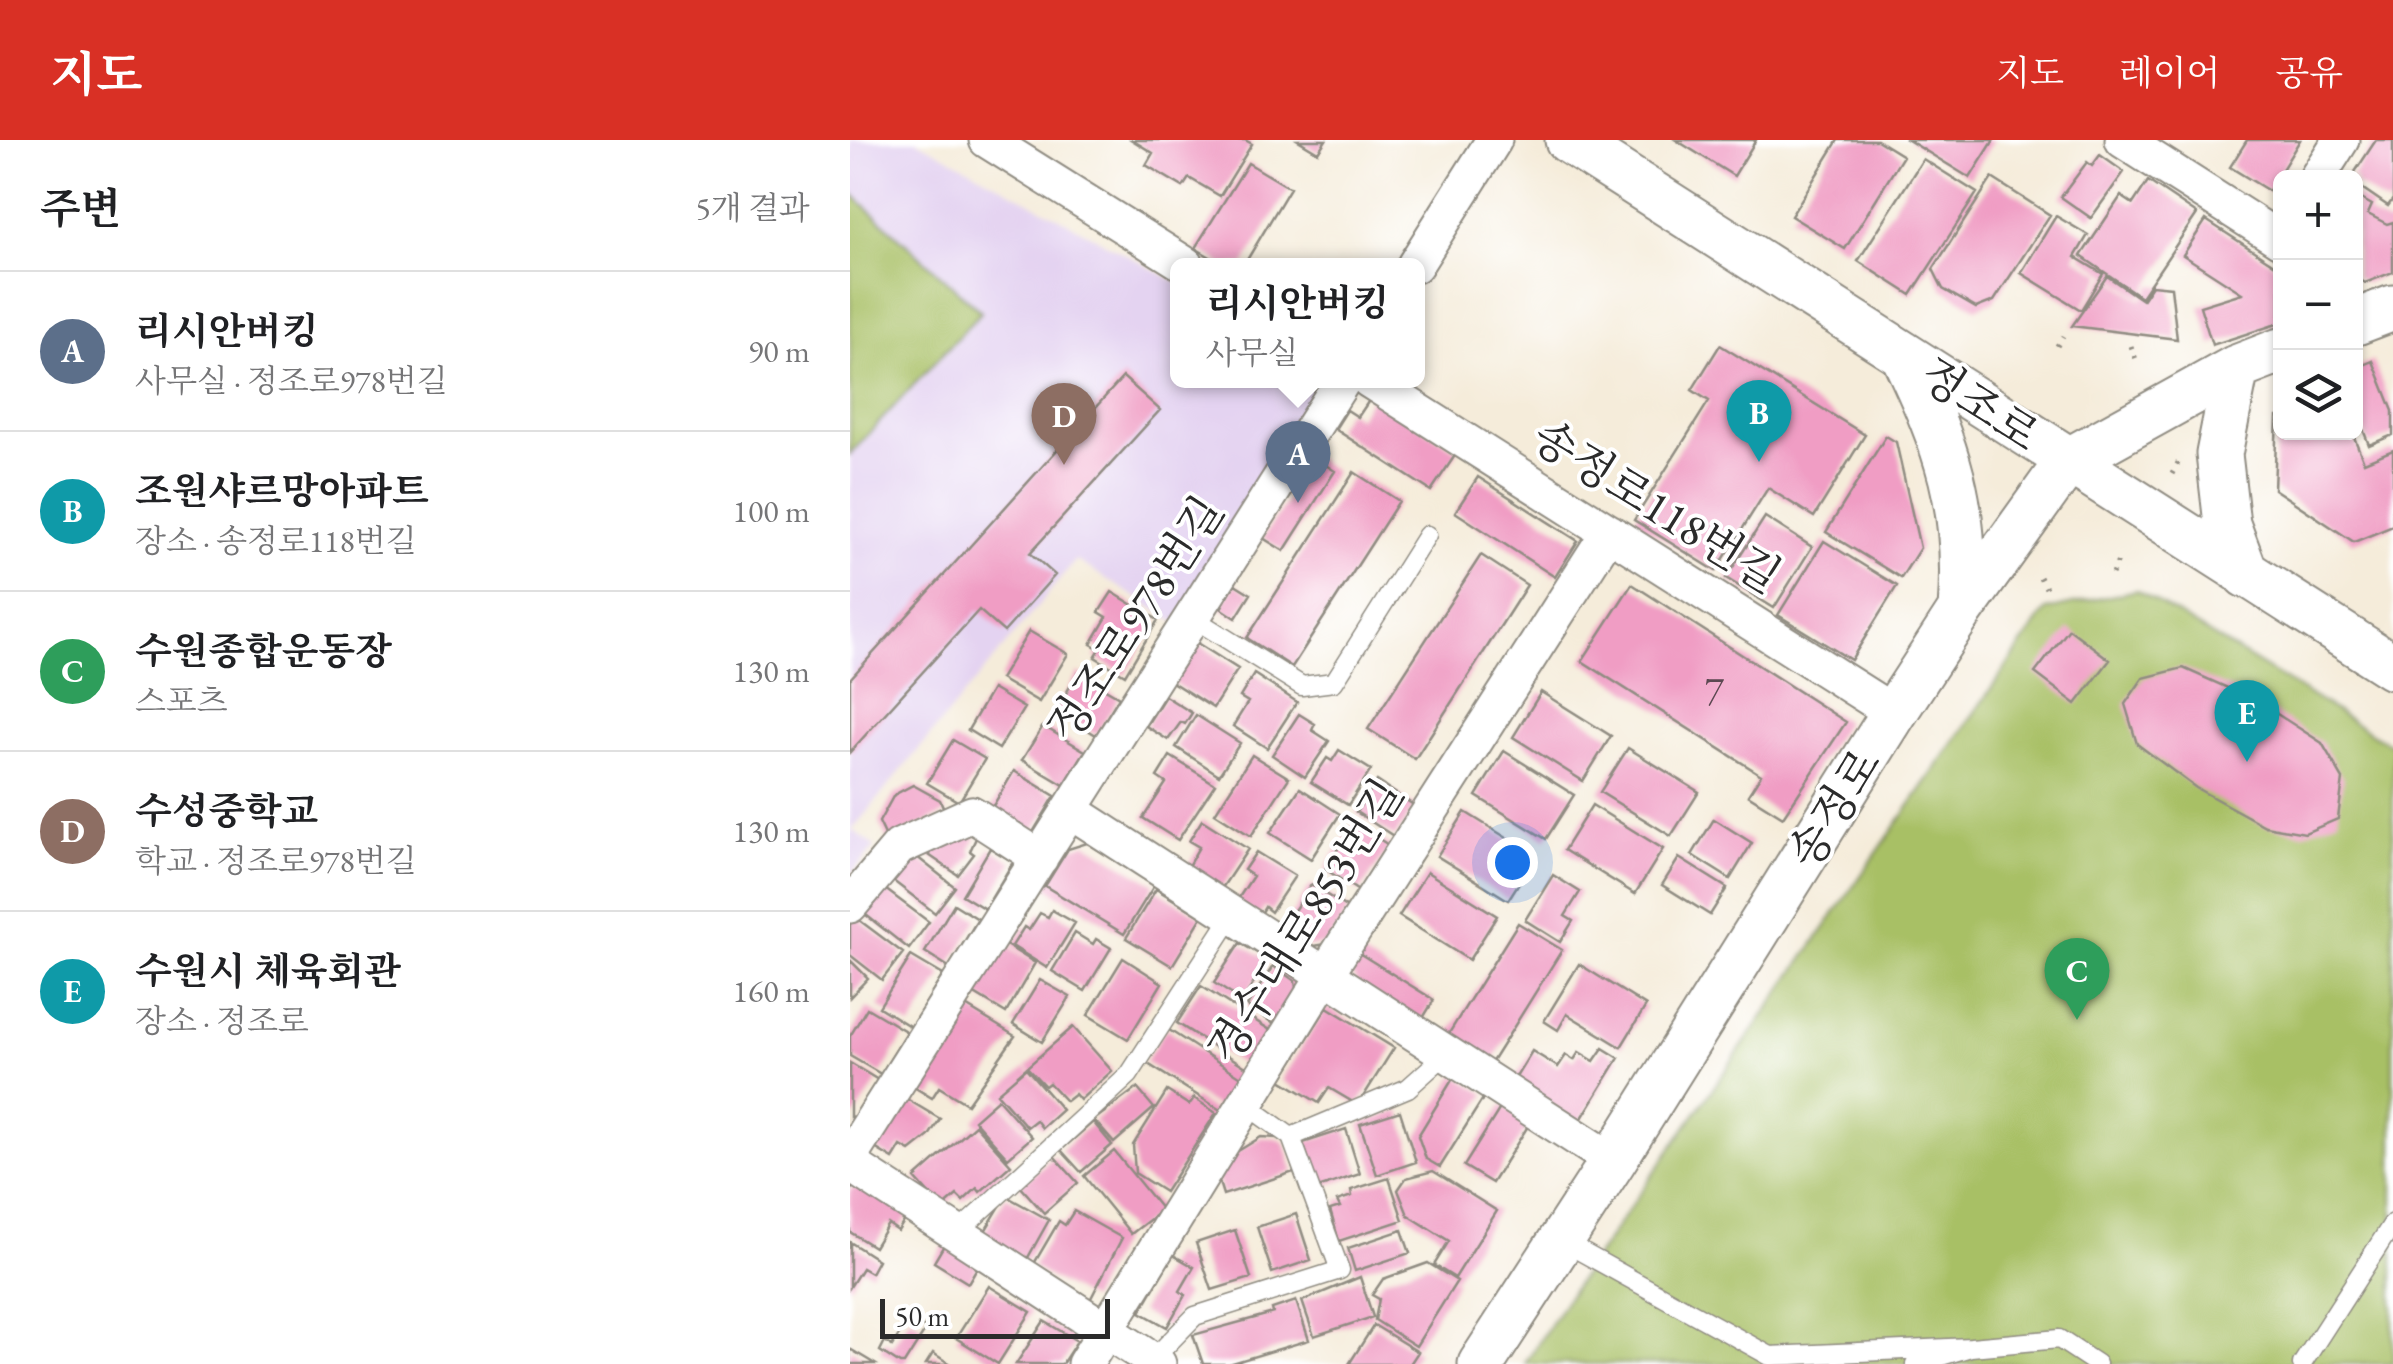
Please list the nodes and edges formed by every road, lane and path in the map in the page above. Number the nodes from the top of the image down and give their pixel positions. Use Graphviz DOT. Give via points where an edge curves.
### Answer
graph roads {
  1 [pos="988,140"];
  2 [pos="1494,140"];
  3 [pos="1568,140"];
  4 [pos="2123,140"];
  5 [pos="2341,140"];
  6 [pos="1618,153"];
  7 [pos="2323,170"];
  8 [pos="2273,234"];
  9 [pos="1173,258"];
  10 [pos="1421,258"];
  11 [pos="2062,336"];
  12 [pos="2057,346"];
  13 [pos="2132,346"];
  14 [pos="1903,354"];
  15 [pos="2273,354"];
  16 [pos="2138,365"];
  17 [pos="2236,368"];
  18 [pos="1339,388"];
  19 [pos="1381,388"];
  20 [pos="2184,452"];
  21 [pos="2068,460"];
  22 [pos="2172,474"];
  23 [pos="1609,532"];
  24 [pos="1426,535"];
  25 [pos="2118,562"];
  26 [pos="2112,574"];
  27 [pos="2246,574"];
  28 [pos="2040,577"];
  29 [pos="2046,588"];
  30 [pos="1962,610"];
  31 [pos="1192,618"];
  32 [pos="2393,667"];
  33 [pos="1894,713"];
  34 [pos="1070,810"];
  35 [pos="1040,858"];
  36 [pos="850,905"];
  37 [pos="1232,916"];
  38 [pos="1325,975"];
  39 [pos="1446,1054"];
  40 [pos="1246,1104"];
  41 [pos="1291,1136"];
  42 [pos="850,1156"];
  43 [pos="1613,1161"];
  44 [pos="850,1164"];
  45 [pos="2393,1223"];
  46 [pos="956,1234"];
  47 [pos="1561,1241"];
  48 [pos="1106,1332"];
  49 [pos="1971,1347"];
  50 [pos="1155,1362"];
  51 [pos="1085,1364"];
  52 [pos="1481,1364"];
  53 [pos="1915,1364"];
  54 [pos="2097,1364"];
  55 [pos="2302,1364"];
  1 -- 9 [label="street"];
  2 -- 10 [label="street"];
  3 -- 6 [label="street, 정조로"];
  4 -- 8 [label="street"];
  5 -- 7 [label="street"];
  6 -- 14 [label="street, 정조로"];
  11 -- 12 [label="path"];
  13 -- 16 [label="path"];
  14 -- 21 [label="street, 정조로"];
  14 -- 30 [label="street" via="1952,470 1962,520"];
  15 -- 17 [label="street, 송정로"];
  17 -- 21 [label="street, 송정로"];
  17 -- 27 [label="street" via="2220,454 2227,524"];
  18 -- 31 [label="street, 정조로978번길"];
  19 -- 23 [label="street, 송정로118번길"];
  20 -- 22 [label="path"];
  21 -- 27 [label="street, 정조로"];
  21 -- 30 [label="street, 송정로"];
  23 -- 33 [label="street, 송정로118번길"];
  23 -- 38 [label="street, 경수대로853번길"];
  24 -- 31 [label="lane" via="1334,682 1302,686"];
  25 -- 26 [label="path"];
  27 -- 32 [label="street, 정조로"];
  28 -- 29 [label="path"];
  30 -- 33 [label="street, 송정로"];
  31 -- 34 [label="street, 정조로978번길"];
  33 -- 43 [label="street, 송정로"];
  34 -- 35 [label="street, 정조로978번길"];
  34 -- 37 [label="street"];
  35 -- 36 [label="street" via="972,814 899,847"];
  35 -- 42 [label="street, 정조로978번길"];
  37 -- 38 [label="street"];
  37 -- 46 [label="lane" via="1129,1075"];
  38 -- 39 [label="street"];
  38 -- 40 [label="street, 경수대로853번길"];
  39 -- 41 [label="lane" via="1408,1088"];
  39 -- 43 [label="street"];
  40 -- 41 [label="lane"];
  40 -- 48 [label="street, 경수대로853번길"];
  41 -- 50 [label="lane" via="1340,1270 1195,1316"];
  43 -- 47 [label="street, 송정로"];
  44 -- 46 [label="street"];
  45 -- 55 [label="lane"];
  46 -- 48 [label="street"];
  47 -- 49 [label="lane" via="1770,1356"];
  47 -- 52 [label="street, 송정로"];
  48 -- 50 [label="street"];
  48 -- 51 [label="street, 경수대로853번길"];
  49 -- 53 [label="lane"];
  49 -- 54 [label="lane" via="2059,1339"];
}
